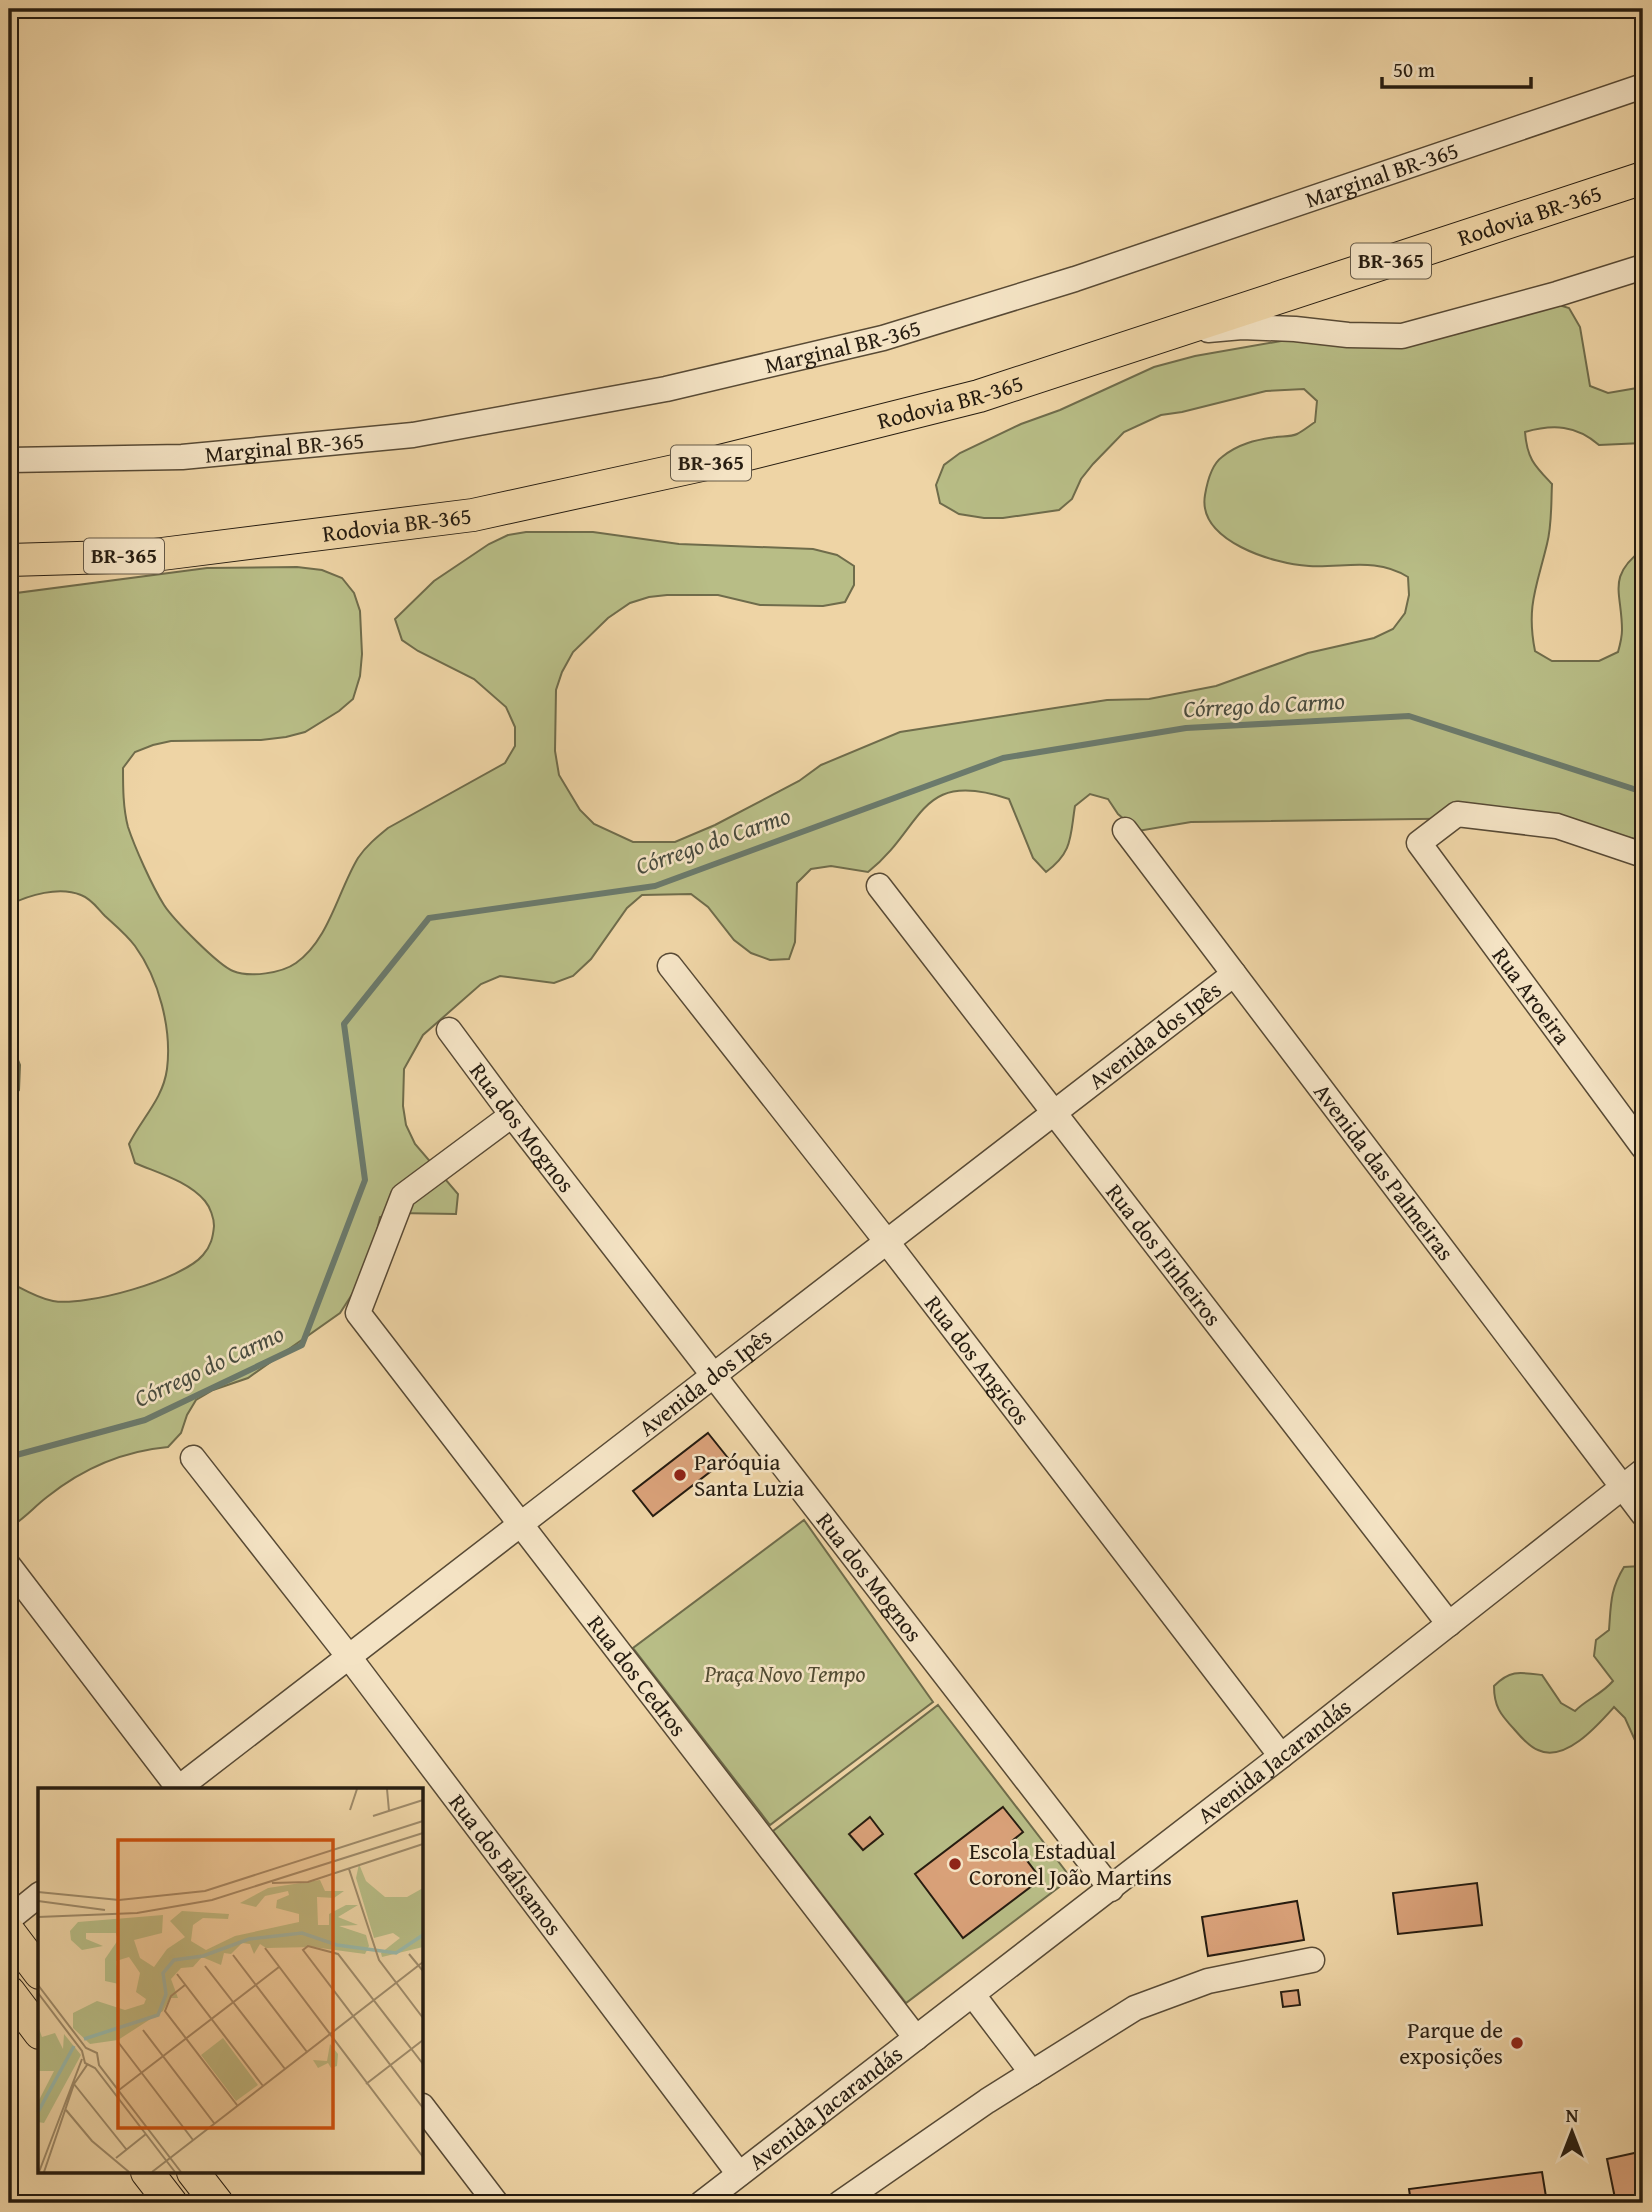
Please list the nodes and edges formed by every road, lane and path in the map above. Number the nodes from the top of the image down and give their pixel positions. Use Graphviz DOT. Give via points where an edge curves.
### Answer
graph roads {
  1 [pos="1643,86"];
  2 [pos="1643,178"];
  3 [pos="1643,267"];
  4 [pos="1172,332"];
  5 [pos="9,460"];
  6 [pos="9,540"];
  7 [pos="239,542"];
  8 [pos="9,560"];
  9 [pos="1125,830"];
  10 [pos="1643,855"];
  11 [pos="879,886"];
  12 [pos="670,966"];
  13 [pos="1234,974"];
  14 [pos="450,1030"];
  15 [pos="1056,1112"];
  16 [pos="512,1115"];
  17 [pos="1643,1147"];
  18 [pos="887,1242"];
  19 [pos="713,1376"];
  20 [pos="193,1458"];
  21 [pos="1643,1471"];
  22 [pos="1623,1486"];
  23 [pos="1643,1514"];
  24 [pos="520,1524"];
  25 [pos="9,1566"];
  26 [pos="1449,1624"];
  27 [pos="349,1657"];
  28 [pos="1281,1756"];
  29 [pos="177,1788"];
  30 [pos="179,1788"];
  31 [pos="1111,1889"];
  32 [pos="38,1896"];
  33 [pos="9,1919"];
  34 [pos="9,1932"];
  35 [pos="1312,1960"];
  36 [pos="38,1970"];
  37 [pos="9,1992"];
  38 [pos="973,1995"];
  39 [pos="38,2030"];
  40 [pos="916,2038"];
  41 [pos="1032,2073"];
  42 [pos="424,2109"];
  43 [pos="149,2174"];
  44 [pos="195,2174"];
  45 [pos="739,2174"];
  46 [pos="171,2203"];
  47 [pos="217,2203"];
  48 [pos="496,2203"];
  49 [pos="702,2203"];
  50 [pos="840,2203"];
  1 -- 5 [label="street, Marginal BR-365" via="1062,283 883,338 666,389 413,435 182,457"];
  2 -- 4 [label="main road, Rodovia BR-365 / BR-365"];
  3 -- 4 [label="street" via="1402,336 1242,327"];
  4 -- 7 [label="main road, Rodovia BR-365 / BR-365" via="979,396 720,461 473,515"];
  6 -- 7 [label="main road, Rodovia BR-365 / BR-365"];
  7 -- 8 [label="main road, Rodovia BR-365 / BR-365" via="146,556"];
  9 -- 13 [label="street, Avenida das Palmeiras"];
  10 -- 17 [label="street, Rua Aroeira" via="1558,826 1457,814 1419,843"];
  11 -- 15 [label="street, Rua dos Pinheiros"];
  12 -- 18 [label="street, Rua dos Angicos"];
  13 -- 15 [label="street, Avenida dos Ipês"];
  13 -- 22 [label="street, Avenida das Palmeiras"];
  14 -- 16 [label="street, Rua dos Mognos"];
  15 -- 18 [label="street, Avenida dos Ipês"];
  15 -- 26 [label="street, Rua dos Pinheiros"];
  16 -- 19 [label="street, Rua dos Mognos"];
  16 -- 24 [label="street, Rua dos Cedros" via="403,1196 358,1314"];
  18 -- 19 [label="street, Avenida dos Ipês"];
  18 -- 28 [label="street, Rua dos Angicos"];
  19 -- 24 [label="street, Avenida dos Ipês"];
  19 -- 31 [label="street, Rua dos Mognos"];
  20 -- 27 [label="street, Rua dos Bálsamos"];
  21 -- 22 [label="street, Avenida Jacarandás"];
  22 -- 23 [label="street, Avenida das Palmeiras"];
  22 -- 26 [label="street, Avenida Jacarandás"];
  24 -- 27 [label="street, Avenida dos Ipês"];
  24 -- 40 [label="street, Rua dos Cedros"];
  25 -- 29 [label="street"];
  26 -- 28 [label="street, Avenida Jacarandás"];
  27 -- 30 [label="street, Avenida dos Ipês"];
  27 -- 45 [label="street, Rua dos Bálsamos"];
  28 -- 31 [label="street, Avenida Jacarandás"];
  31 -- 38 [label="street, Avenida Jacarandás"];
  32 -- 33 [label="street"];
  34 -- 36 [label="main road"];
  35 -- 41 [label="street" via="1208,1981 1135,2008"];
  37 -- 39 [label="main road"];
  38 -- 40 [label="street, Avenida Jacarandás"];
  38 -- 41 [label="street"];
  40 -- 45 [label="street, Avenida Jacarandás"];
  41 -- 50 [label="street"];
  42 -- 48 [label="street"];
  43 -- 46 [label="main road"];
  44 -- 47 [label="main road"];
  45 -- 49 [label="street, Avenida Jacarandás"];
}
